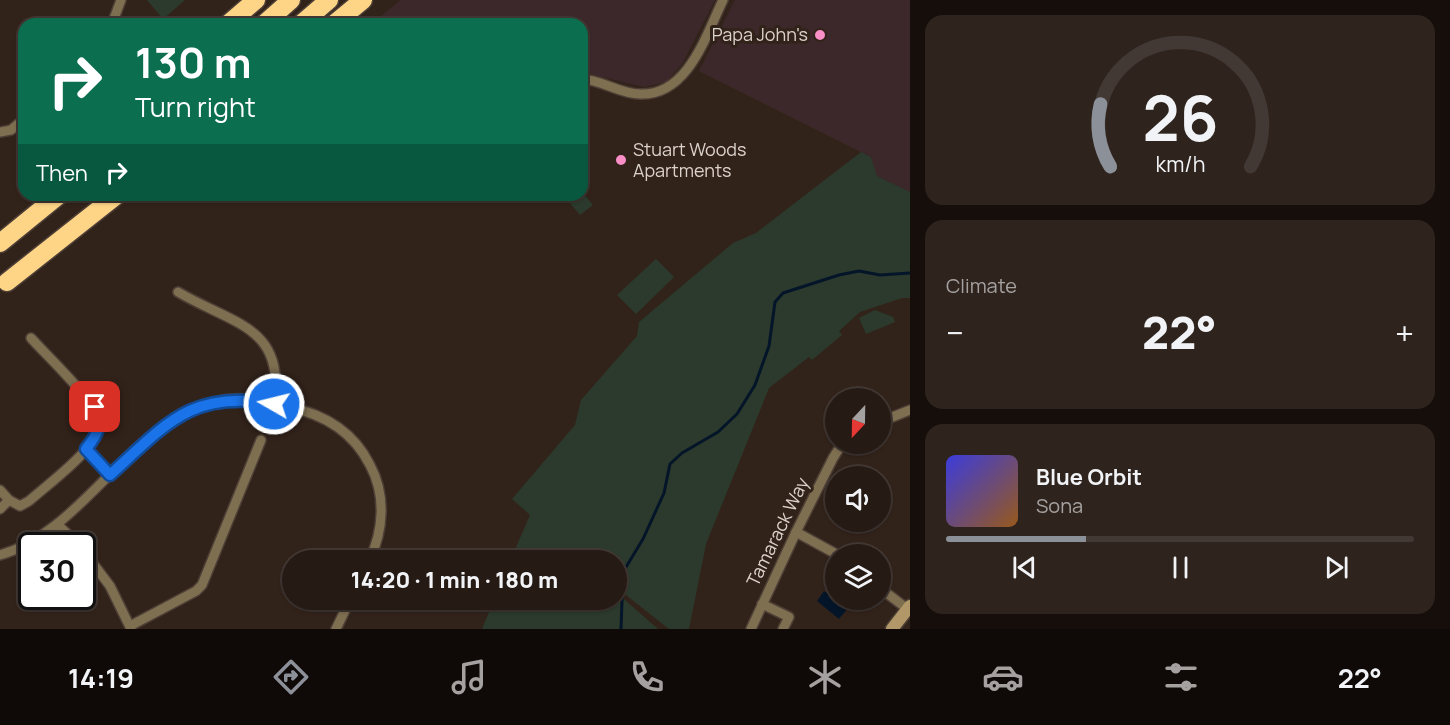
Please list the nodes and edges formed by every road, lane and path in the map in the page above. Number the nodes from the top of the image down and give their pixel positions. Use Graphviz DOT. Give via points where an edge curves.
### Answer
graph roads {
  1 [pos="121,0"];
  2 [pos="256,0"];
  3 [pos="291,0"];
  4 [pos="329,0"];
  5 [pos="363,0"];
  6 [pos="723,0"];
  7 [pos="114,18"];
  8 [pos="235,18"];
  9 [pos="271,18"];
  10 [pos="308,18"];
  11 [pos="341,18"];
  12 [pos="588,79"];
  13 [pos="18,124"];
  14 [pos="0,132"];
  15 [pos="48,201"];
  16 [pos="52,201"];
  17 [pos="96,201"];
  18 [pos="109,201"];
  19 [pos="27,221"];
  20 [pos="0,243"];
  21 [pos="4,285"];
  22 [pos="178,292"];
  23 [pos="30,338"];
  24 [pos="274,404"];
  25 [pos="910,410"];
  26 [pos="891,418"];
  27 [pos="261,440"];
  28 [pos="86,449"];
  29 [pos="836,454"];
  30 [pos="110,475"];
  31 [pos="0,490"];
  32 [pos="9,500"];
  33 [pos="0,509"];
  34 [pos="57,524"];
  35 [pos="65,532"];
  36 [pos="796,532"];
  37 [pos="825,548"];
  38 [pos="374,550"];
  39 [pos="0,555"];
  40 [pos="96,567"];
  41 [pos="891,596"];
  42 [pos="762,604"];
  43 [pos="909,609"];
  44 [pos="345,610"];
  45 [pos="130,627"];
  46 [pos="336,629"];
  47 [pos="751,629"];
  48 [pos="783,629"];
  49 [pos="892,629"];
  1 -- 7 [label="street"];
  2 -- 8 [label="highway"];
  3 -- 9 [label="highway"];
  4 -- 10 [label="highway"];
  5 -- 11 [label="highway"];
  6 -- 12 [label="street" via="691,64 671,86 639,94"];
  13 -- 14 [label="street"];
  15 -- 19 [label="highway"];
  16 -- 19 [label="highway"];
  17 -- 21 [label="highway"];
  18 -- 21 [label="highway"];
  19 -- 20 [label="highway"];
  22 -- 24 [label="street" via="247,327 265,344 276,368"];
  23 -- 28 [label="street" via="95,407 100,424"];
  24 -- 30 [label="street" via="235,399 201,405 158,431"];
  24 -- 38 [label="street" via="304,410 334,423 366,457 374,472 381,505 379,537"];
  25 -- 26 [label="street"];
  27 -- 45 [label="street" via="202,585"];
  28 -- 30 [label="street"];
  28 -- 32 [label="street" via="29,501 20,506"];
  29 -- 36 [label="street, Tamarack Way"];
  30 -- 34 [label="street"];
  31 -- 32 [label="street"];
  32 -- 33 [label="street"];
  34 -- 35 [label="street"];
  34 -- 39 [label="street" via="20,549"];
  36 -- 37 [label="street"];
  36 -- 42 [label="street, Tamarack Way"];
  40 -- 45 [label="street"];
  41 -- 43 [label="street"];
  42 -- 47 [label="street, Tamarack Way"];
  42 -- 48 [label="street, Tamarack Way" via="789,617"];
  43 -- 49 [label="main road"];
  44 -- 46 [label="street"];
}
